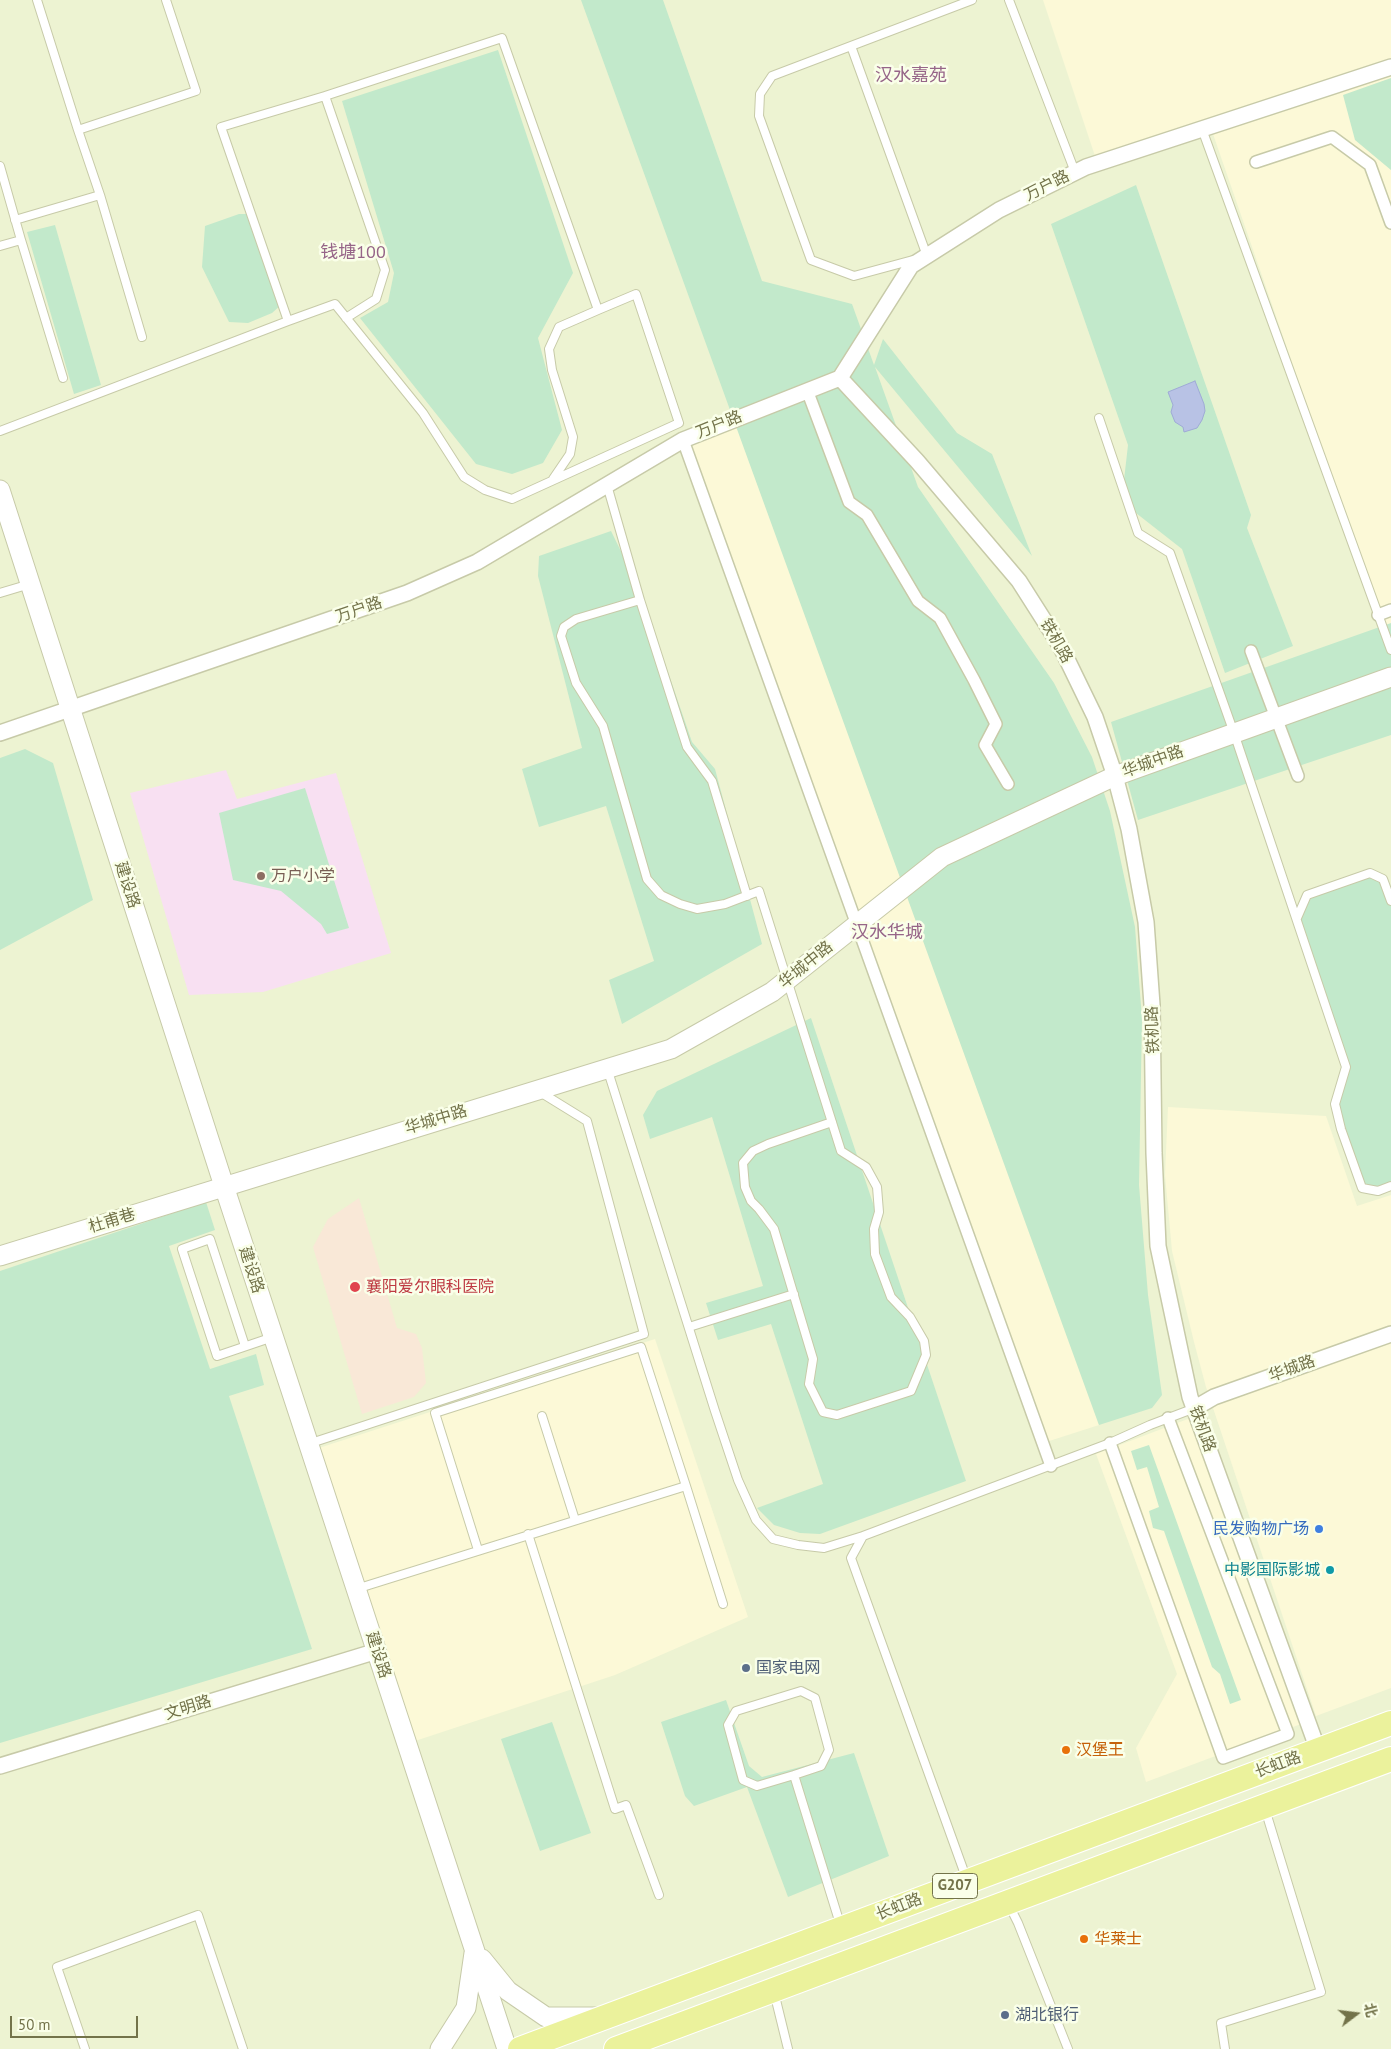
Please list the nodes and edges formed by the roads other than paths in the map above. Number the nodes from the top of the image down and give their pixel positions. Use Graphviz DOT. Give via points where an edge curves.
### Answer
graph roads {
  1 [pos="37,0"];
  2 [pos="166,0"];
  3 [pos="972,0"];
  4 [pos="1009,0"];
  5 [pos="851,46"];
  6 [pos="1391,67"];
  7 [pos="325,96"];
  8 [pos="1202,129"];
  9 [pos="78,130"];
  10 [pos="1256,162"];
  11 [pos="0,166"];
  12 [pos="1075,172"];
  13 [pos="100,195"];
  14 [pos="15,220"];
  15 [pos="1391,223"];
  16 [pos="21,240"];
  17 [pos="0,246"];
  18 [pos="928,256"];
  19 [pos="598,310"];
  20 [pos="346,318"];
  21 [pos="288,322"];
  22 [pos="142,337"];
  23 [pos="63,378"];
  24 [pos="840,378"];
  25 [pos="806,390"];
  26 [pos="1099,418"];
  27 [pos="0,431"];
  28 [pos="682,440"];
  29 [pos="553,480"];
  30 [pos="607,485"];
  31 [pos="0,490"];
  32 [pos="30,584"];
  33 [pos="0,593"];
  34 [pos="640,600"];
  35 [pos="1391,610"];
  36 [pos="1378,615"];
  37 [pos="1391,650"];
  38 [pos="1251,651"];
  39 [pos="1391,677"];
  40 [pos="70,709"];
  41 [pos="1276,718"];
  42 [pos="0,733"];
  43 [pos="1234,733"];
  44 [pos="1115,776"];
  45 [pos="1298,776"];
  46 [pos="1008,784"];
  47 [pos="747,896"];
  48 [pos="1391,901"];
  49 [pos="1296,918"];
  50 [pos="857,924"];
  51 [pos="788,980"];
  52 [pos="607,1068"];
  53 [pos="537,1090"];
  54 [pos="832,1122"];
  55 [pos="224,1186"];
  56 [pos="1391,1186"];
  57 [pos="0,1256"];
  58 [pos="794,1294"];
  59 [pos="689,1327"];
  60 [pos="1391,1334"];
  61 [pos="273,1337"];
  62 [pos="245,1346"];
  63 [pos="1195,1408"];
  64 [pos="542,1416"];
  65 [pos="1168,1418"];
  66 [pos="1110,1443"];
  67 [pos="308,1444"];
  68 [pos="1051,1466"];
  69 [pos="686,1486"];
  70 [pos="575,1520"];
  71 [pos="528,1534"];
  72 [pos="864,1536"];
  73 [pos="478,1550"];
  74 [pos="356,1589"];
  75 [pos="723,1604"];
  76 [pos="376,1651"];
  77 [pos="1391,1723"];
  78 [pos="1318,1750"];
  79 [pos="1391,1759"];
  80 [pos="0,1766"];
  81 [pos="794,1775"];
  82 [pos="1264,1806"];
  83 [pos="967,1882"];
  84 [pos="659,1896"];
  85 [pos="1008,1902"];
  86 [pos="841,1929"];
  87 [pos="474,1949"];
  88 [pos="774,1990"];
  89 [pos="605,2017"];
  90 [pos="85,2049"];
  91 [pos="243,2049"];
  92 [pos="440,2049"];
  93 [pos="507,2049"];
  94 [pos="520,2049"];
  95 [pos="616,2049"];
  96 [pos="788,2049"];
  97 [pos="1068,2049"];
  98 [pos="1225,2049"];
  1 -- 9 [label="lane"];
  2 -- 9 [label="lane" via="196,91"];
  3 -- 5 [label="lane"];
  4 -- 12 [label="lane"];
  5 -- 18 [label="lane"];
  5 -- 18 [label="lane" via="772,76 760,94 759,116 811,260 854,276"];
  6 -- 8 [label="street, 万户路"];
  7 -- 19 [label="lane" via="502,38"];
  7 -- 20 [label="lane" via="385,270 376,299"];
  7 -- 21 [label="lane" via="221,126"];
  8 -- 12 [label="street, 万户路"];
  8 -- 36 [label="lane"];
  9 -- 13 [label="lane"];
  10 -- 15 [label="street" via="1332,137 1370,165"];
  11 -- 14 [label="lane"];
  12 -- 18 [label="street, 万户路" via="999,210"];
  13 -- 14 [label="lane"];
  13 -- 22 [label="lane"];
  14 -- 16 [label="lane"];
  16 -- 17 [label="lane"];
  16 -- 23 [label="lane"];
  18 -- 24 [label="street, 万户路" via="911,266"];
  19 -- 29 [label="lane" via="558,327 549,349 552,370 573,436 570,454"];
  19 -- 29 [label="lane" via="636,294 679,423"];
  20 -- 21 [label="lane" via="335,304"];
  20 -- 29 [label="lane" via="423,413 464,477 485,490 512,498"];
  21 -- 27 [label="lane"];
  24 -- 25 [label="street, 万户路"];
  24 -- 44 [label="street, 铁机路" via="917,461 1020,581 1061,647 1095,717"];
  25 -- 28 [label="street, 万户路"];
  25 -- 46 [label="street" via="849,502 867,515 918,601 940,618 974,680 996,724 985,745"];
  26 -- 43 [label="lane" via="1138,533 1170,553"];
  28 -- 30 [label="street, 万户路"];
  28 -- 50 [label="street"];
  30 -- 34 [label="lane"];
  30 -- 40 [label="street, 万户路" via="477,562 407,593"];
  31 -- 32 [label="street, 建设路"];
  32 -- 33 [label="lane"];
  32 -- 40 [label="street, 建设路"];
  34 -- 47 [label="lane" via="687,747 712,781"];
  34 -- 47 [label="lane" via="576,619 564,626 561,636 576,683 603,726 648,879 661,895 697,909"];
  35 -- 36 [label="street"];
  36 -- 37 [label="lane"];
  38 -- 41 [label="street"];
  39 -- 41 [label="street, 华城中路"];
  40 -- 42 [label="street, 万户路"];
  40 -- 55 [label="street, 建设路"];
  41 -- 43 [label="street, 华城中路"];
  41 -- 45 [label="street"];
  43 -- 44 [label="street, 华城中路"];
  43 -- 49 [label="lane"];
  44 -- 50 [label="street, 华城中路" via="942,857"];
  44 -- 63 [label="street, 铁机路" via="1146,922 1152,1005 1158,1246"];
  47 -- 51 [label="lane" via="759,891"];
  48 -- 49 [label="lane" via="1383,879 1370,872 1307,895"];
  49 -- 56 [label="lane" via="1346,1067 1335,1104 1341,1129 1362,1188 1378,1191"];
  50 -- 51 [label="street, 华城中路"];
  50 -- 68 [label="street"];
  51 -- 52 [label="street, 华城中路" via="671,1049"];
  51 -- 54 [label="lane"];
  52 -- 53 [label="street, 华城中路"];
  52 -- 59 [label="lane"];
  53 -- 55 [label="street, 华城中路"];
  53 -- 67 [label="lane" via="587,1121 644,1334"];
  54 -- 58 [label="lane" via="768,1144 753,1151 743,1163 745,1187 751,1202 774,1229"];
  54 -- 58 [label="lane" via="841,1151 866,1168 877,1187 879,1212 874,1229 875,1254 891,1297 910,1317 924,1341 926,1355 911,1391 837,1415 823,1412 809,1384 813,1359"];
  55 -- 57 [label="street, 杜甫巷"];
  55 -- 61 [label="street, 建设路"];
  58 -- 59 [label="lane"];
  59 -- 72 [label="lane" via="736,1471 756,1520 773,1539 798,1545 824,1548"];
  60 -- 63 [label="street, 华城路" via="1214,1397"];
  61 -- 62 [label="lane"];
  61 -- 67 [label="street, 建设路"];
  62 -- 62 [label="lane" via="217,1356 182,1249 210,1239"];
  63 -- 65 [label="lane"];
  63 -- 78 [label="street, 铁机路"];
  64 -- 70 [label="lane"];
  65 -- 66 [label="lane"];
  65 -- 66 [label="street" via="1288,1734 1223,1758"];
  66 -- 68 [label="lane"];
  67 -- 74 [label="street, 建设路"];
  68 -- 72 [label="lane"];
  69 -- 70 [label="lane"];
  69 -- 73 [label="lane" via="641,1347 435,1413"];
  69 -- 75 [label="lane"];
  70 -- 71 [label="lane"];
  71 -- 73 [label="lane"];
  71 -- 84 [label="lane" via="615,1809 626,1805"];
  72 -- 83 [label="lane" via="851,1558"];
  73 -- 74 [label="lane"];
  74 -- 76 [label="street, 建设路"];
  76 -- 80 [label="street, 文明路"];
  76 -- 87 [label="street, 建设路"];
  77 -- 78 [label="highway, 长虹路 / G207"];
  78 -- 83 [label="highway, 长虹路 / G207"];
  79 -- 82 [label="highway, 长虹路 / G207"];
  81 -- 81 [label="lane" via="821,1766 829,1750 814,1698 801,1691 736,1711 728,1725 744,1780 757,1786"];
  81 -- 86 [label="lane"];
  82 -- 85 [label="highway, 长虹路 / G207"];
  82 -- 98 [label="lane" via="1321,1992 1221,2023"];
  83 -- 86 [label="highway, 长虹路 / G207"];
  85 -- 88 [label="highway, 长虹路 / G207"];
  85 -- 97 [label="lane"];
  86 -- 89 [label="highway, 长虹路 / G207"];
  87 -- 89 [label="street" via="508,1991 546,2018"];
  87 -- 92 [label="street" via="466,2008"];
  87 -- 93 [label="street, 建设路"];
  88 -- 95 [label="highway, 长虹路 / G207"];
  88 -- 96 [label="lane"];
  89 -- 94 [label="highway, 长虹路 / G207"];
  90 -- 91 [label="lane" via="57,1967 198,1915"];
}
